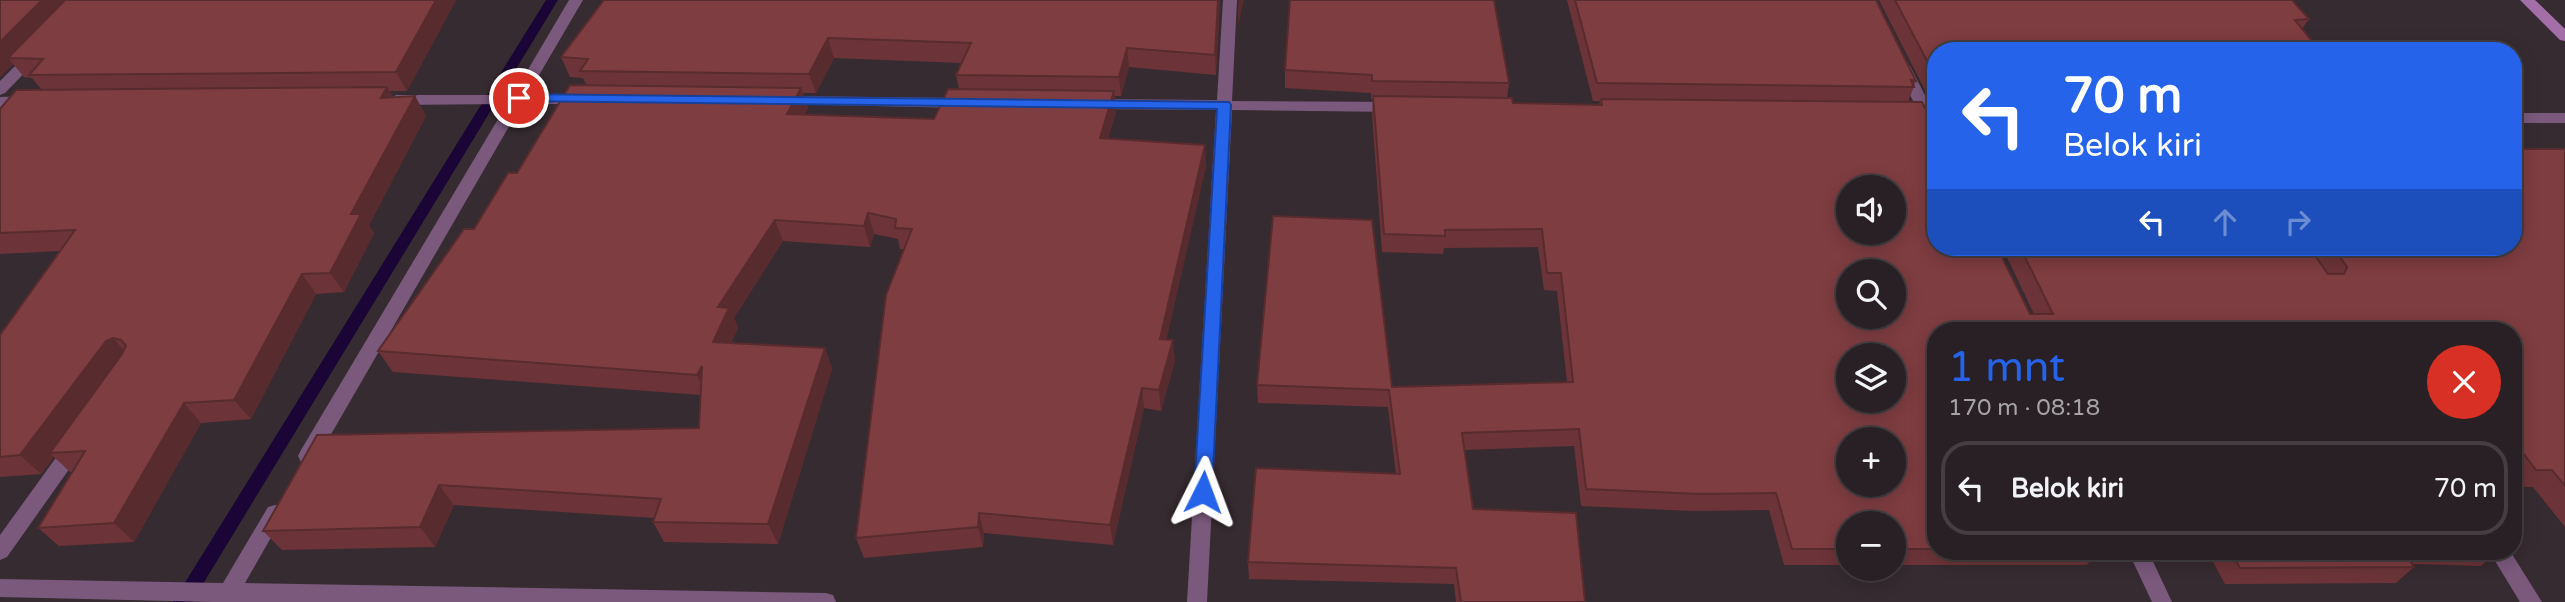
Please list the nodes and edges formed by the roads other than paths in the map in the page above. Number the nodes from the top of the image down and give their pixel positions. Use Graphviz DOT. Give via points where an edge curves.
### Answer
graph roads {
  1 [pos="576,0"];
  2 [pos="1230,0"];
  3 [pos="2527,0"];
  4 [pos="2565,37"];
  5 [pos="48,40"];
  6 [pos="1895,50"];
  7 [pos="0,90"];
  8 [pos="514,98"];
  9 [pos="602,99"];
  10 [pos="376,100"];
  11 [pos="42,101"];
  12 [pos="768,101"];
  13 [pos="0,102"];
  14 [pos="975,103"];
  15 [pos="1072,104"];
  16 [pos="1224,105"];
  17 [pos="1417,107"];
  18 [pos="1927,107"];
  19 [pos="1884,111"];
  20 [pos="1927,112"];
  21 [pos="2522,117"];
  22 [pos="2565,118"];
  23 [pos="85,432"];
  24 [pos="297,475"];
  25 [pos="283,499"];
  26 [pos="0,551"];
  27 [pos="2142,560"];
  28 [pos="2505,560"];
  29 [pos="0,588"];
  30 [pos="221,596"];
  31 [pos="826,602"];
  32 [pos="1197,602"];
  33 [pos="2162,602"];
  34 [pos="2532,602"];
  1 -- 8 [label="street"];
  2 -- 16 [label="street"];
  3 -- 4 [label="street"];
  5 -- 7 [label="street"];
  6 -- 18 [label="street"];
  8 -- 9 [label="street"];
  8 -- 10 [label="street"];
  8 -- 24 [label="street"];
  11 -- 13 [label="street"];
  12 -- 14 [label="street"];
  15 -- 16 [label="street"];
  16 -- 17 [label="street"];
  16 -- 32 [label="street"];
  19 -- 20 [label="street"];
  21 -- 22 [label="street"];
  23 -- 26 [label="street"];
  25 -- 30 [label="street"];
  27 -- 33 [label="street"];
  28 -- 34 [label="street"];
  29 -- 30 [label="street"];
  30 -- 31 [label="street"];
}
